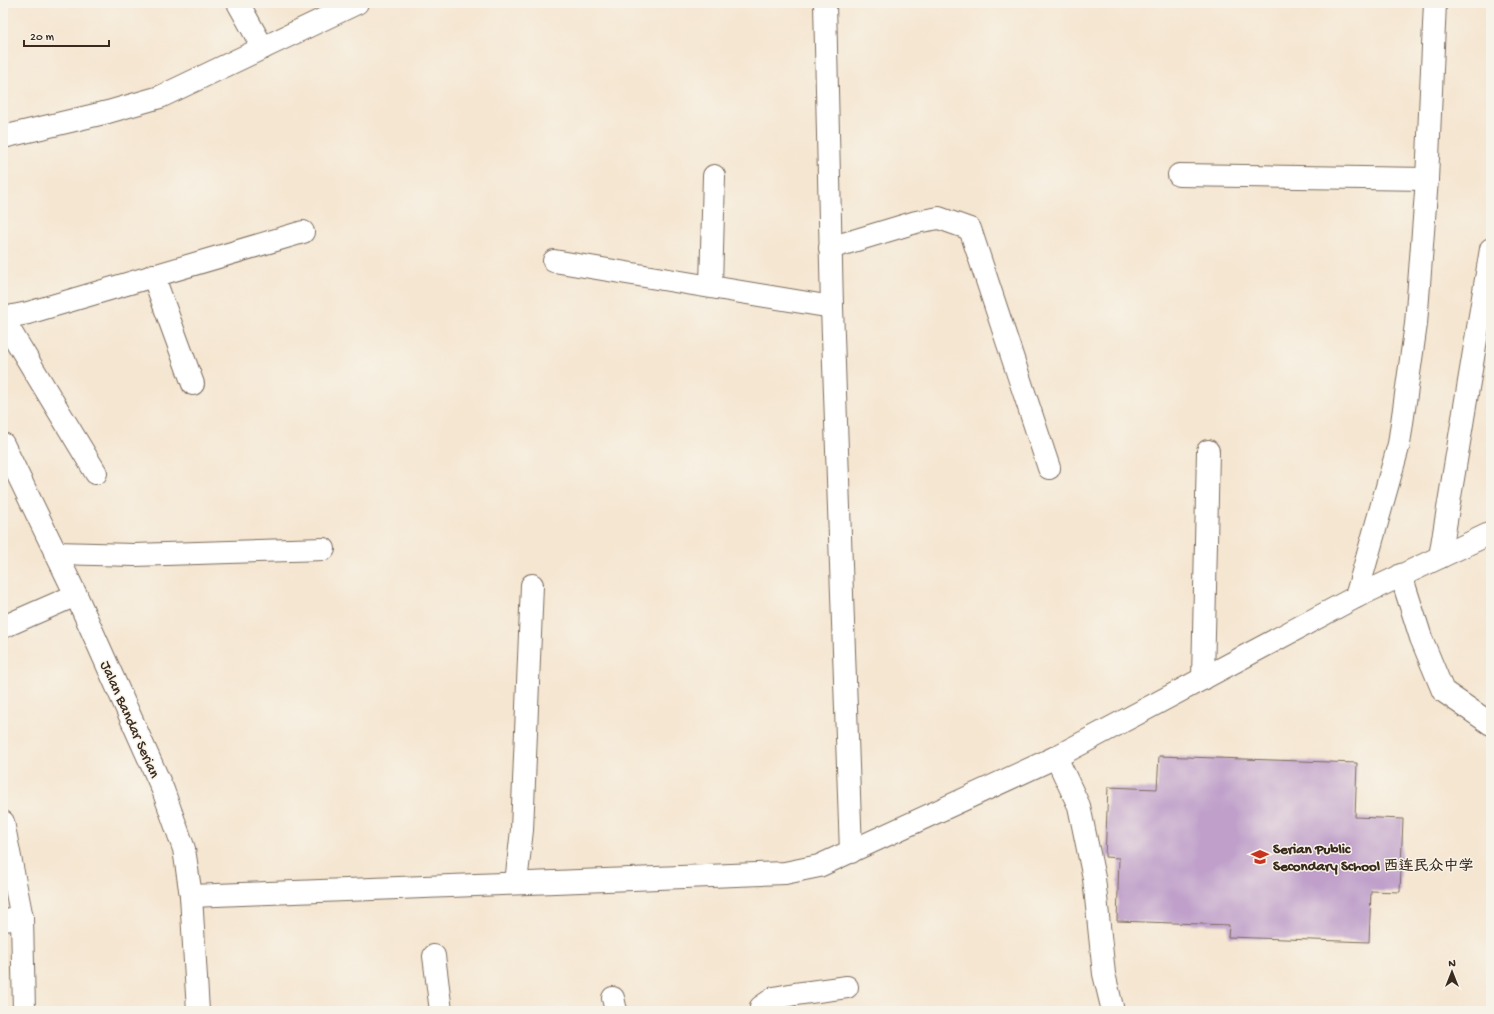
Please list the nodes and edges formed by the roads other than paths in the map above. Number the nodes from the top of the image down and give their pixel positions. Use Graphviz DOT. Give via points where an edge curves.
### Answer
graph roads {
  1 [pos="238,3"];
  2 [pos="357,3"];
  3 [pos="825,3"];
  4 [pos="1435,3"];
  5 [pos="263,48"];
  6 [pos="3,137"];
  7 [pos="1179,175"];
  8 [pos="714,176"];
  9 [pos="1427,179"];
  10 [pos="304,232"];
  11 [pos="830,248"];
  12 [pos="1491,249"];
  13 [pos="554,261"];
  14 [pos="153,275"];
  15 [pos="710,286"];
  16 [pos="832,306"];
  17 [pos="3,318"];
  18 [pos="193,384"];
  19 [pos="3,444"];
  20 [pos="1208,451"];
  21 [pos="1049,468"];
  22 [pos="96,473"];
  23 [pos="1491,533"];
  24 [pos="324,549"];
  25 [pos="55,553"];
  26 [pos="1440,557"];
  27 [pos="1401,575"];
  28 [pos="532,585"];
  29 [pos="76,595"];
  30 [pos="1356,597"];
  31 [pos="3,627"];
  32 [pos="1203,679"];
  33 [pos="1491,724"];
  34 [pos="1056,757"];
  35 [pos="3,822"];
  36 [pos="851,852"];
  37 [pos="516,883"];
  38 [pos="191,896"];
  39 [pos="13,919"];
  40 [pos="434,956"];
  41 [pos="847,986"];
  42 [pos="24,1011"];
  43 [pos="198,1011"];
  44 [pos="441,1011"];
  45 [pos="761,1011"];
  46 [pos="1113,1011"];
  1 -- 5 [label="street"];
  2 -- 5 [label="street"];
  3 -- 11 [label="street"];
  4 -- 9 [label="street"];
  5 -- 6 [label="street" via="160,96 108,112"];
  7 -- 9 [label="street"];
  8 -- 15 [label="street"];
  9 -- 30 [label="street" via="1416,324 1399,444"];
  10 -- 14 [label="street"];
  11 -- 16 [label="street"];
  11 -- 21 [label="street" via="916,222 938,218 970,229"];
  12 -- 26 [label="street"];
  13 -- 15 [label="street"];
  14 -- 17 [label="street" via="28,313"];
  14 -- 18 [label="street"];
  15 -- 16 [label="street"];
  16 -- 36 [label="street"];
  17 -- 22 [label="street"];
  19 -- 25 [label="street, Jalan Bandar Serian"];
  20 -- 32 [label="street"];
  23 -- 26 [label="street"];
  24 -- 25 [label="street" via="134,555"];
  25 -- 29 [label="street, Jalan Bandar Serian"];
  26 -- 27 [label="street"];
  27 -- 30 [label="street"];
  27 -- 33 [label="street" via="1421,638 1443,691"];
  28 -- 37 [label="street" via="522,830"];
  29 -- 31 [label="street"];
  29 -- 38 [label="street, Jalan Bandar Serian" via="163,790 184,849"];
  30 -- 32 [label="street"];
  32 -- 34 [label="street"];
  34 -- 36 [label="street"];
  34 -- 46 [label="street" via="1079,806 1094,878 1104,974"];
  35 -- 39 [label="street"];
  36 -- 37 [label="street" via="819,866 785,873"];
  37 -- 38 [label="street"];
  38 -- 43 [label="street, Jalan Bandar Serian"];
  39 -- 42 [label="street"];
  40 -- 44 [label="street"];
  41 -- 45 [label="street" via="774,998 761,1007"];
}
